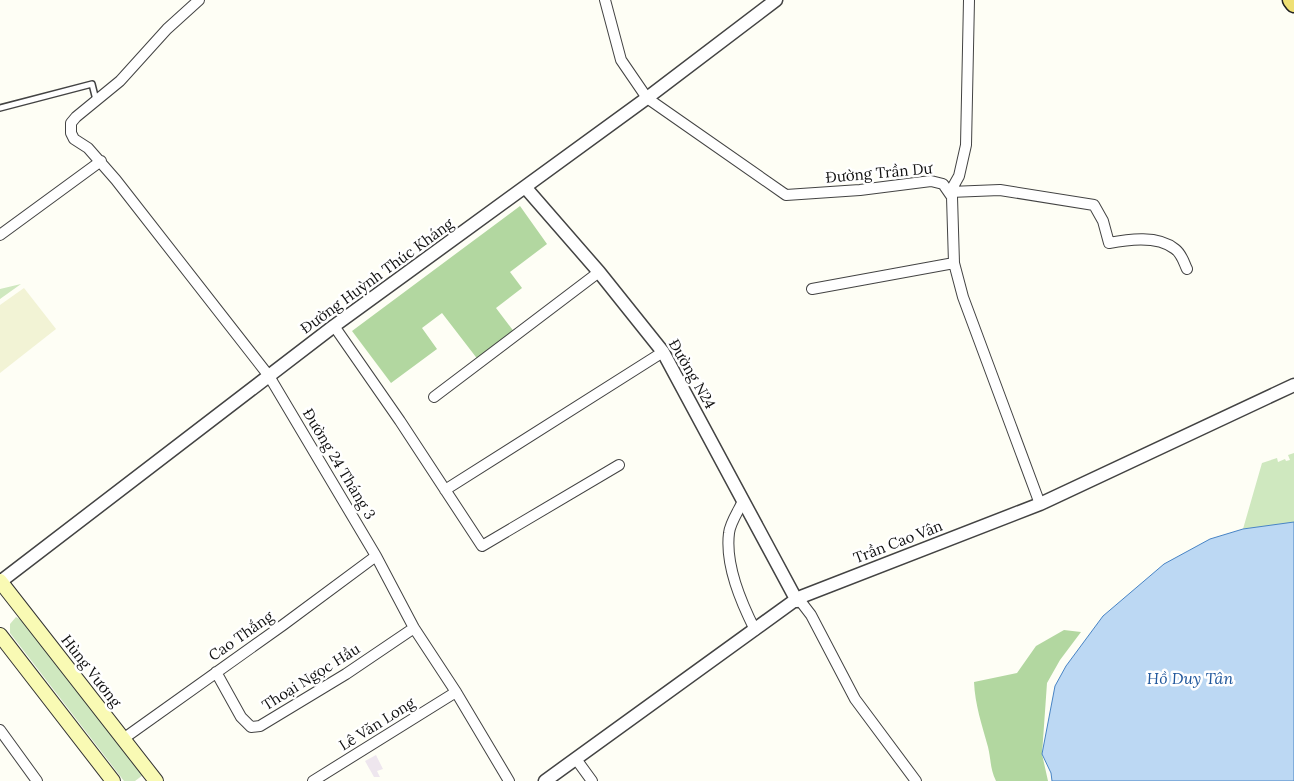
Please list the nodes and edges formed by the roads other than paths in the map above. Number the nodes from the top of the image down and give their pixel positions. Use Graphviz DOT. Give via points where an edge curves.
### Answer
graph roads {
  1 [pos="199,0"];
  2 [pos="606,0"];
  3 [pos="776,0"];
  4 [pos="969,0"];
  5 [pos="1291,0"];
  6 [pos="1294,4"];
  7 [pos="648,98"];
  8 [pos="96,100"];
  9 [pos="0,108"];
  10 [pos="100,161"];
  11 [pos="525,187"];
  12 [pos="950,192"];
  13 [pos="0,235"];
  14 [pos="954,263"];
  15 [pos="1187,270"];
  16 [pos="599,272"];
  17 [pos="812,289"];
  18 [pos="334,326"];
  19 [pos="663,352"];
  20 [pos="269,376"];
  21 [pos="1294,385"];
  22 [pos="434,396"];
  23 [pos="619,465"];
  24 [pos="445,490"];
  25 [pos="743,501"];
  26 [pos="1040,504"];
  27 [pos="376,556"];
  28 [pos="0,581"];
  29 [pos="798,599"];
  30 [pos="414,628"];
  31 [pos="755,630"];
  32 [pos="0,635"];
  33 [pos="216,672"];
  34 [pos="456,692"];
  35 [pos="0,730"];
  36 [pos="123,739"];
  37 [pos="576,759"];
  38 [pos="37,781"];
  39 [pos="113,781"];
  40 [pos="156,781"];
  41 [pos="313,781"];
  42 [pos="509,781"];
  43 [pos="545,781"];
  44 [pos="592,781"];
  45 [pos="916,781"];
  1 -- 8 [label="street, Đường 24 Tháng 3" via="167,29 120,81"];
  2 -- 7 [label="street, Đường Trần Dư" via="621,60"];
  3 -- 7 [label="street, Đường Huỳnh Thúc Kháng"];
  4 -- 12 [label="street" via="966,145 959,176"];
  5 -- 6 [label="main road"];
  7 -- 11 [label="street, Đường Huỳnh Thúc Kháng"];
  7 -- 12 [label="street, Đường Trần Dư" via="786,195 931,182 943,184"];
  8 -- 9 [label="lane" via="92,84"];
  8 -- 10 [label="street, Đường 24 Tháng 3" via="76,116 70,129 74,139"];
  10 -- 13 [label="street"];
  10 -- 20 [label="street, Đường 24 Tháng 3"];
  11 -- 16 [label="street, Đường N24"];
  11 -- 18 [label="street, Đường Huỳnh Thúc Kháng"];
  12 -- 14 [label="street, Đường Trần Dư"];
  12 -- 15 [label="street" via="1000,190 1094,205 1109,243 1135,238 1167,245 1176,250"];
  14 -- 17 [label="street"];
  14 -- 26 [label="street, Đường Trần Dư" via="963,297"];
  16 -- 19 [label="street, Đường N24"];
  16 -- 22 [label="street"];
  18 -- 20 [label="street, Đường Huỳnh Thúc Kháng"];
  18 -- 24 [label="street"];
  19 -- 24 [label="street"];
  19 -- 25 [label="street, Đường N24"];
  20 -- 27 [label="street, Đường 24 Tháng 3"];
  20 -- 28 [label="street, Đường Huỳnh Thúc Kháng"];
  21 -- 26 [label="street, Trần Cao Vân"];
  23 -- 24 [label="street" via="482,546"];
  25 -- 29 [label="street, Đường N24"];
  25 -- 31 [label="street" via="729,531 730,554 740,598"];
  26 -- 29 [label="street, Trần Cao Vân"];
  27 -- 30 [label="street, Đường 24 Tháng 3"];
  27 -- 33 [label="street, Cao Thắng"];
  28 -- 36 [label="main road, Hùng Vương"];
  29 -- 31 [label="street, Trần Cao Vân"];
  29 -- 45 [label="street" via="811,615 855,699"];
  30 -- 33 [label="street, Thoại Ngọc Hầu" via="260,726 251,727 241,717"];
  30 -- 34 [label="street, Đường 24 Tháng 3"];
  31 -- 37 [label="street, Trần Cao Vân"];
  32 -- 39 [label="main road"];
  33 -- 36 [label="street, Cao Thắng"];
  34 -- 41 [label="street, Lê Văn Long"];
  34 -- 42 [label="street, Đường 24 Tháng 3"];
  35 -- 38 [label="street"];
  36 -- 40 [label="main road, Hùng Vương"];
  37 -- 43 [label="street, Trần Cao Vân"];
  37 -- 44 [label="street"];
}
